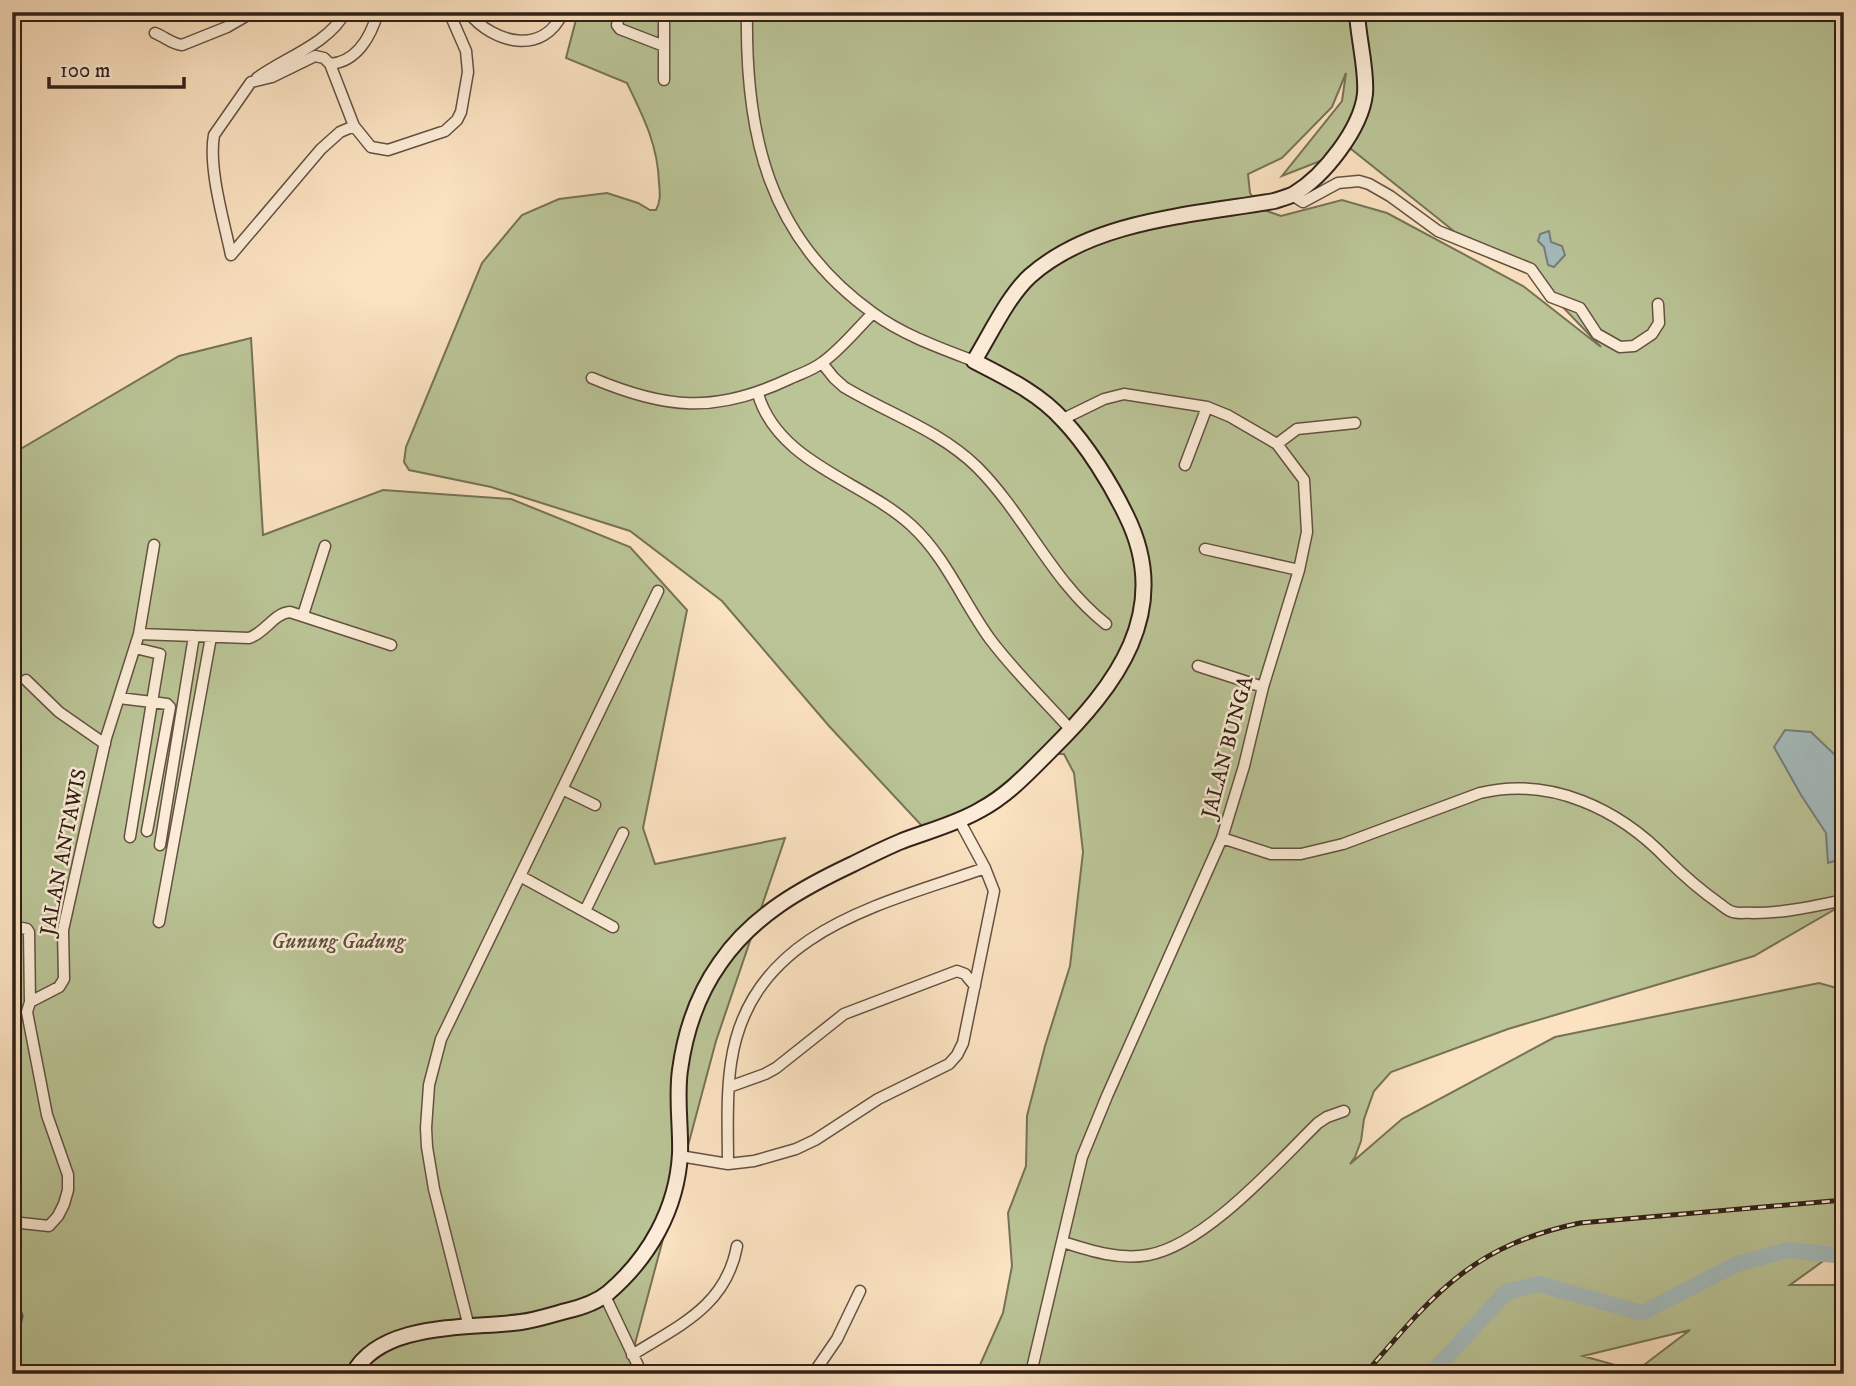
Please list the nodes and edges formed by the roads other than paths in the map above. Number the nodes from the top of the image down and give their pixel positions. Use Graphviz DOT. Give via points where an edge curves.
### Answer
graph roads {
  1 [pos="239,12"];
  2 [pos="253,12"];
  3 [pos="345,12"];
  4 [pos="378,12"];
  5 [pos="449,12"];
  6 [pos="468,12"];
  7 [pos="563,12"];
  8 [pos="620,12"];
  9 [pos="664,12"];
  10 [pos="747,12"];
  11 [pos="1357,12"];
  12 [pos="227,27"];
  13 [pos="155,33"];
  14 [pos="664,46"];
  15 [pos="330,64"];
  16 [pos="664,80"];
  17 [pos="251,82"];
  18 [pos="354,126"];
  19 [pos="1292,195"];
  20 [pos="1658,304"];
  21 [pos="873,313"];
  22 [pos="974,361"];
  23 [pos="822,363"];
  24 [pos="592,378"];
  25 [pos="758,394"];
  26 [pos="1207,407"];
  27 [pos="1063,419"];
  28 [pos="1355,424"];
  29 [pos="1277,444"];
  30 [pos="1185,465"];
  31 [pos="154,545"];
  32 [pos="325,546"];
  33 [pos="1205,549"];
  34 [pos="1299,570"];
  35 [pos="658,591"];
  36 [pos="303,615"];
  37 [pos="1106,624"];
  38 [pos="139,634"];
  39 [pos="194,636"];
  40 [pos="211,636"];
  41 [pos="391,645"];
  42 [pos="135,648"];
  43 [pos="1198,666"];
  44 [pos="26,680"];
  45 [pos="1263,687"];
  46 [pos="120,698"];
  47 [pos="152,702"];
  48 [pos="1071,730"];
  49 [pos="104,744"];
  50 [pos="562,789"];
  51 [pos="595,805"];
  52 [pos="959,820"];
  53 [pos="147,831"];
  54 [pos="624,833"];
  55 [pos="130,837"];
  56 [pos="1222,838"];
  57 [pos="160,845"];
  58 [pos="985,868"];
  59 [pos="520,876"];
  60 [pos="1844,900"];
  61 [pos="585,911"];
  62 [pos="159,922"];
  63 [pos="12,926"];
  64 [pos="612,927"];
  65 [pos="975,986"];
  66 [pos="30,1002"];
  67 [pos="729,1087"];
  68 [pos="1344,1111"];
  69 [pos="680,1156"];
  70 [pos="728,1164"];
  71 [pos="12,1222"];
  72 [pos="1063,1242"];
  73 [pos="737,1246"];
  74 [pos="860,1291"];
  75 [pos="605,1296"];
  76 [pos="17,1316"];
  77 [pos="469,1327"];
  78 [pos="12,1337"];
  79 [pos="632,1355"];
  80 [pos="1031,1373"];
  81 [pos="353,1374"];
  82 [pos="642,1374"];
  83 [pos="813,1374"];
  1 -- 12 [label="street"];
  2 -- 12 [label="street"];
  3 -- 17 [label="street" via="327,34"];
  4 -- 15 [label="street" via="363,45 348,58"];
  5 -- 18 [label="street" via="466,51 468,72 461,112 452,127 382,150 371,146"];
  6 -- 7 [label="street" via="497,34 533,41 547,34"];
  8 -- 14 [label="street" via="620,29"];
  9 -- 14 [label="street"];
  10 -- 21 [label="street" via="752,111 772,189 816,261"];
  11 -- 19 [label="street" via="1365,93 1362,107 1336,155 1314,180"];
  12 -- 13 [label="street" via="183,45"];
  14 -- 16 [label="street"];
  15 -- 17 [label="street" via="311,57"];
  15 -- 18 [label="street"];
  17 -- 18 [label="street" via="212,145 231,255 321,149"];
  19 -- 20 [label="street" via="1303,202 1338,183 1369,184 1438,231 1531,270 1551,297 1580,308 1597,334 1620,346 1634,346 1652,334 1659,323"];
  19 -- 22 [label="street" via="1124,227 1080,243 1029,277"];
  21 -- 22 [label="street" via="911,335"];
  21 -- 23 [label="street"];
  22 -- 27 [label="street" via="1014,381"];
  23 -- 25 [label="street"];
  23 -- 37 [label="street" via="844,387 930,432 976,466 1072,593"];
  24 -- 25 [label="street" via="675,404"];
  25 -- 48 [label="street" via="770,423 793,447 899,515 921,535 991,640"];
  26 -- 27 [label="street, JALAN BUNGA" via="1124,394 1104,398"];
  26 -- 29 [label="street, JALAN BUNGA"];
  26 -- 30 [label="street"];
  27 -- 48 [label="street" via="1117,496 1141,558 1143,587 1133,643 1111,682"];
  28 -- 29 [label="street" via="1297,429"];
  29 -- 34 [label="street, JALAN BUNGA" via="1304,480 1307,532"];
  31 -- 38 [label="street, JALAN ANTAWIS"];
  32 -- 36 [label="street"];
  33 -- 34 [label="street"];
  34 -- 45 [label="street, JALAN BUNGA"];
  35 -- 50 [label="street"];
  36 -- 40 [label="street" via="285,612 248,638"];
  36 -- 41 [label="street"];
  38 -- 39 [label="street"];
  38 -- 42 [label="street, JALAN ANTAWIS"];
  39 -- 40 [label="street"];
  39 -- 57 [label="street"];
  40 -- 62 [label="street"];
  42 -- 46 [label="street, JALAN ANTAWIS"];
  42 -- 47 [label="street" via="161,657"];
  43 -- 45 [label="street"];
  44 -- 49 [label="street"];
  45 -- 56 [label="street, JALAN BUNGA"];
  46 -- 47 [label="street"];
  46 -- 49 [label="street, JALAN ANTAWIS"];
  47 -- 53 [label="street" via="170,707"];
  47 -- 55 [label="street"];
  48 -- 52 [label="street" via="1011,789"];
  49 -- 66 [label="street, JALAN ANTAWIS" via="63,930 64,979 59,987"];
  50 -- 51 [label="street"];
  50 -- 59 [label="street"];
  52 -- 58 [label="street"];
  52 -- 69 [label="street" via="898,842 806,886 771,909 720,962 693,1016 684,1047"];
  54 -- 61 [label="street"];
  56 -- 60 [label="street, JALAN BUNGA" via="1271,854 1301,855 1480,793 1529,789 1605,810 1658,849 1706,896 1732,912 1780,913"];
  56 -- 72 [label="street" via="1087,1144"];
  58 -- 65 [label="street" via="993,901"];
  58 -- 67 [label="street" via="839,922 784,958 743,1019"];
  59 -- 61 [label="street"];
  59 -- 77 [label="street" via="441,1039 428,1096 427,1147 434,1189"];
  61 -- 64 [label="street"];
  63 -- 66 [label="street" via="29,932"];
  65 -- 67 [label="street" via="965,974 952,972 862,1006 830,1024 776,1068"];
  65 -- 70 [label="street" via="962,1044 949,1064 878,1099 796,1149"];
  66 -- 71 [label="street" via="27,1012 44,1105 68,1175 68,1190 62,1211 49,1226"];
  67 -- 70 [label="street"];
  68 -- 72 [label="street" via="1318,1123 1218,1219 1175,1245 1151,1255 1129,1256"];
  69 -- 70 [label="street"];
  69 -- 75 [label="street" via="671,1204 661,1227 649,1249"];
  72 -- 80 [label="street"];
  73 -- 79 [label="street" via="726,1280 709,1304"];
  74 -- 83 [label="street" via="837,1339"];
  75 -- 77 [label="street" via="527,1321"];
  75 -- 79 [label="street"];
  76 -- 78 [label="street"];
  77 -- 81 [label="street" via="393,1339 369,1352"];
  79 -- 82 [label="street"];
}
